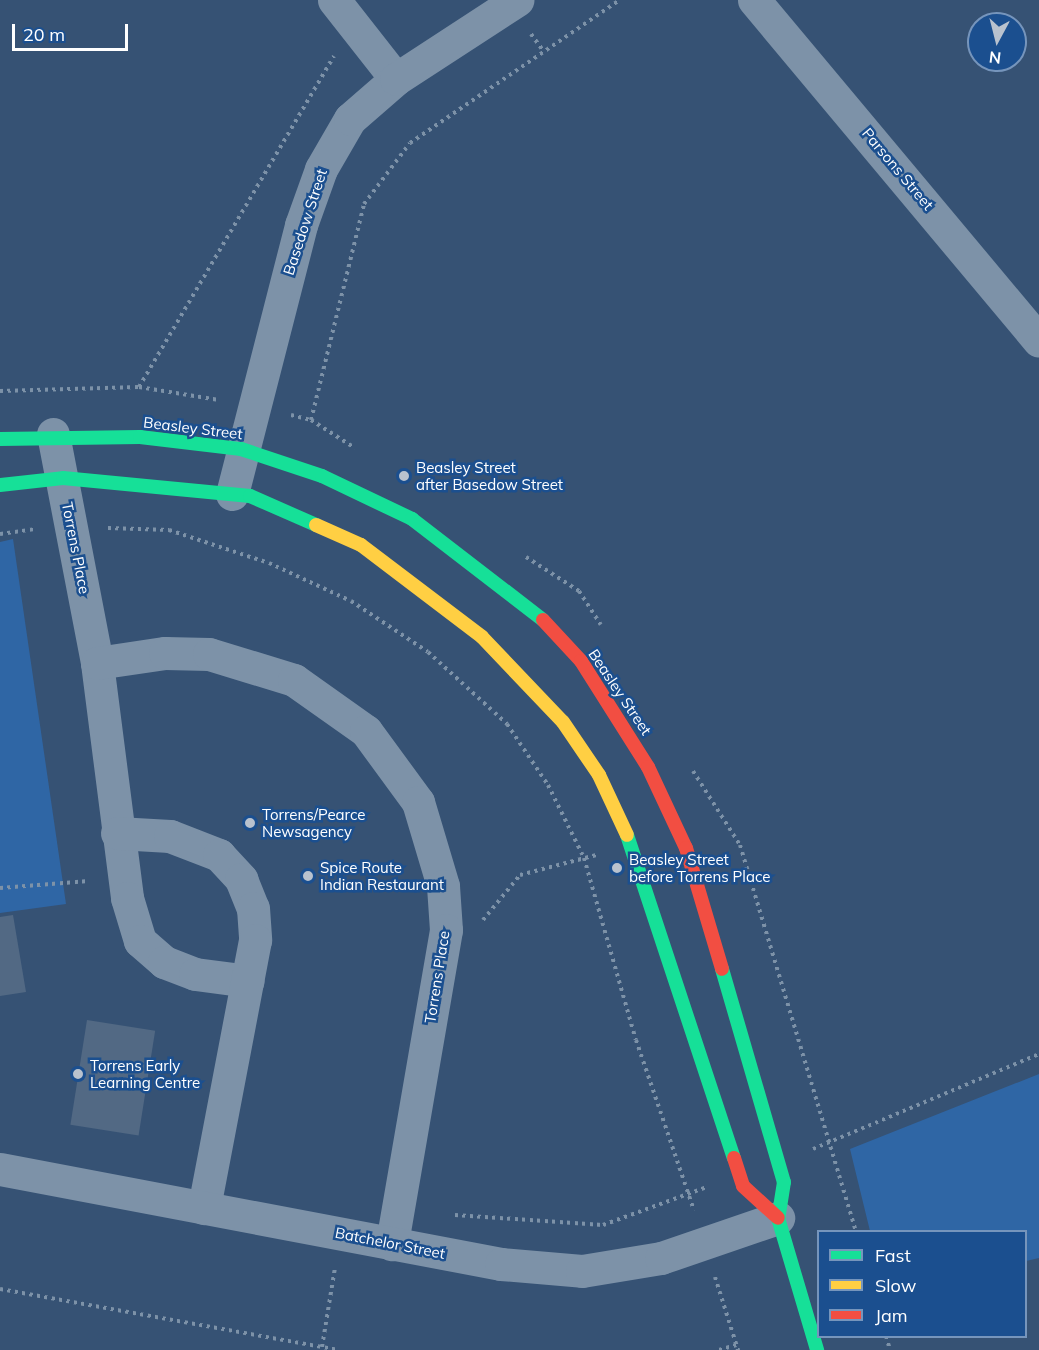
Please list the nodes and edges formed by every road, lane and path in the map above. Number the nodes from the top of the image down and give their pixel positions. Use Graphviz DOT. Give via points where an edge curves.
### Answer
graph roads {
  1 [pos="517,0"];
  2 [pos="620,0"];
  3 [pos="754,0"];
  4 [pos="343,12"];
  5 [pos="396,79"];
  6 [pos="1039,341"];
  7 [pos="139,387"];
  8 [pos="311,420"];
  9 [pos="53,434"];
  10 [pos="0,439"];
  11 [pos="241,449"];
  12 [pos="63,478"];
  13 [pos="0,485"];
  14 [pos="232,494"];
  15 [pos="97,663"];
  16 [pos="724,821"];
  17 [pos="117,833"];
  18 [pos="680,833"];
  19 [pos="633,845"];
  20 [pos="124,878"];
  21 [pos="0,888"];
  22 [pos="481,923"];
  23 [pos="248,981"];
  24 [pos="1039,1054"];
  25 [pos="830,1143"];
  26 [pos="0,1169"];
  27 [pos="689,1194"];
  28 [pos="204,1208"];
  29 [pos="398,1209"];
  30 [pos="778,1218"];
  31 [pos="340,1233"];
  32 [pos="392,1244"];
  33 [pos="0,1289"];
  34 [pos="736,1345"];
  35 [pos="322,1347"];
  36 [pos="339,1350"];
  37 [pos="719,1350"];
  38 [pos="817,1350"];
  1 -- 5 [label="street, Basedow Street"];
  2 -- 8 [label="path" via="410,143 364,204"];
  3 -- 6 [label="street, Parsons Street"];
  4 -- 5 [label="street"];
  4 -- 7 [label="path"];
  5 -- 11 [label="street, Basedow Street" via="350,118 321,169"];
  9 -- 10 [label="main road, Beasley Street"];
  9 -- 11 [label="main road, Beasley Street"];
  9 -- 12 [label="street, Torrens Place"];
  11 -- 14 [label="street, Basedow Street"];
  11 -- 18 [label="main road, Beasley Street" via="322,476 412,519 542,620 612,704"];
  12 -- 13 [label="main road"];
  12 -- 14 [label="main road"];
  12 -- 15 [label="street, Torrens Place"];
  14 -- 19 [label="main road" via="330,528 446,605 562,722 598,775"];
  15 -- 17 [label="street, Torrens Place"];
  15 -- 29 [label="street, Torrens Place" via="165,653 209,654 294,680 366,731 418,802 439,864 446,930"];
  16 -- 18 [label="path"];
  17 -- 20 [label="street, Torrens Place"];
  17 -- 23 [label="street" via="195,843 231,866 248,894 256,924"];
  18 -- 30 [label="main road, Beasley Street" via="784,1182"];
  19 -- 22 [label="path" via="520,875"];
  19 -- 30 [label="main road" via="743,1186"];
  20 -- 21 [label="path"];
  20 -- 23 [label="street, Torrens Place" via="140,940 165,962 195,975"];
  23 -- 28 [label="street"];
  24 -- 25 [label="path"];
  26 -- 28 [label="street, Batchelor Street"];
  27 -- 29 [label="path" via="603,1225"];
  28 -- 31 [label="street, Batchelor Street"];
  29 -- 32 [label="street, Torrens Place"];
  30 -- 32 [label="street, Batchelor Street" via="661,1258 582,1271 501,1264"];
  30 -- 38 [label="main road, Beasley Street"];
  31 -- 32 [label="street, Batchelor Street"];
  31 -- 35 [label="path"];
  33 -- 35 [label="path"];
  34 -- 37 [label="path"];
  35 -- 36 [label="path"];
}
